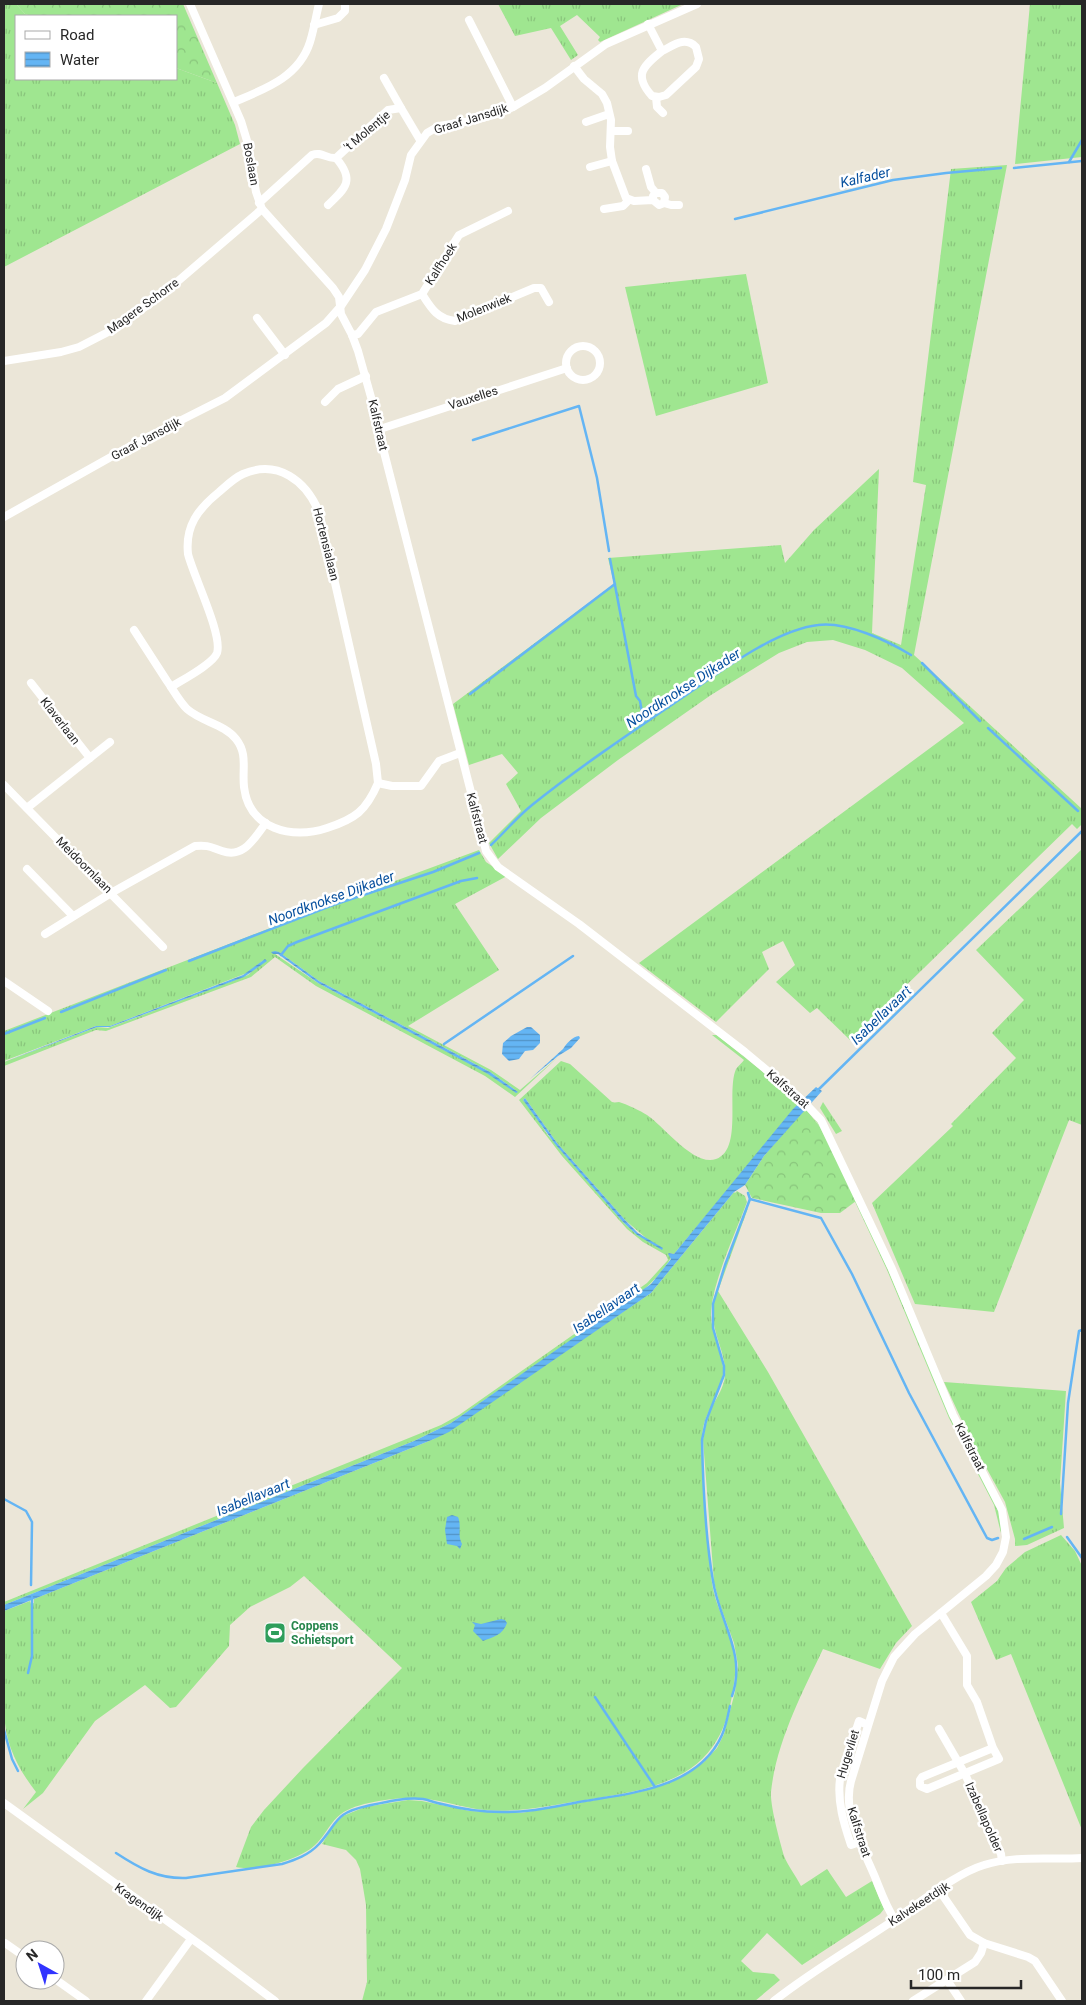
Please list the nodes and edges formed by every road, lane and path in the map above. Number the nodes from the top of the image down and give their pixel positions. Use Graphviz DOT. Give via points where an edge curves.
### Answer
graph roads {
  1 [pos="190,4"];
  2 [pos="319,4"];
  3 [pos="345,4"];
  4 [pos="697,4"];
  5 [pos="469,20"];
  6 [pos="314,24"];
  7 [pos="648,24"];
  8 [pos="662,51"];
  9 [pos="574,66"];
  10 [pos="384,78"];
  11 [pos="656,97"];
  12 [pos="234,102"];
  13 [pos="513,107"];
  14 [pos="401,108"];
  15 [pos="663,112"];
  16 [pos="609,114"];
  17 [pos="586,122"];
  18 [pos="611,131"];
  19 [pos="628,131"];
  20 [pos="420,140"];
  21 [pos="336,158"];
  22 [pos="612,161"];
  23 [pos="590,168"];
  24 [pos="646,169"];
  25 [pos="655,197"];
  26 [pos="629,200"];
  27 [pos="328,205"];
  28 [pos="679,205"];
  29 [pos="261,206"];
  30 [pos="604,209"];
  31 [pos="508,211"];
  32 [pos="422,294"];
  33 [pos="549,302"];
  34 [pos="341,306"];
  35 [pos="257,318"];
  36 [pos="352,335"];
  37 [pos="285,355"];
  38 [pos="4,362"];
  39 [pos="567,368"];
  40 [pos="366,376"];
  41 [pos="325,402"];
  42 [pos="380,429"];
  43 [pos="4,517"];
  44 [pos="134,630"];
  45 [pos="31,683"];
  46 [pos="171,687"];
  47 [pos="110,742"];
  48 [pos="460,753"];
  49 [pos="90,758"];
  50 [pos="378,783"];
  51 [pos="4,785"];
  52 [pos="28,808"];
  53 [pos="266,823"];
  54 [pos="27,869"];
  55 [pos="111,893"];
  56 [pos="74,916"];
  57 [pos="45,934"];
  58 [pos="163,947"];
  59 [pos="4,981"];
  60 [pos="48,1011"];
  61 [pos="941,1613"];
  62 [pos="868,1725"];
  63 [pos="939,1729"];
  64 [pos="993,1748"];
  65 [pos="956,1762"];
  66 [pos="965,1774"];
  67 [pos="4,1804"];
  68 [pos="860,1842"];
  69 [pos="1082,1858"];
  70 [pos="1002,1861"];
  71 [pos="939,1890"];
  72 [pos="895,1920"];
  73 [pos="191,1939"];
  74 [pos="5,1942"];
  75 [pos="984,1943"];
  76 [pos="15,1950"];
  77 [pos="946,1980"];
  78 [pos="65,1986"];
  79 [pos="86,2001"];
  80 [pos="146,2001"];
  81 [pos="275,2001"];
  82 [pos="774,2001"];
  83 [pos="913,2001"];
  84 [pos="960,2001"];
  85 [pos="1062,2001"];
  1 -- 12 [label="street, Boslaan"];
  2 -- 6 [label="street"];
  3 -- 6 [label="street" via="338,18"];
  4 -- 7 [label="street, Graaf Jansdijk"];
  5 -- 13 [label="street"];
  6 -- 12 [label="street" via="306,53 295,69 281,80"];
  7 -- 8 [label="street"];
  7 -- 9 [label="street, Graaf Jansdijk" via="606,44"];
  8 -- 11 [label="street" via="641,75 645,89"];
  8 -- 11 [label="street" via="680,41 687,41 696,48 699,59 672,90"];
  9 -- 13 [label="street, Graaf Jansdijk"];
  9 -- 16 [label="street" via="602,94"];
  10 -- 14 [label="street, 't Molentje"];
  11 -- 15 [label="street" via="657,107"];
  12 -- 29 [label="street, Boslaan" via="248,144"];
  13 -- 20 [label="street, Graaf Jansdijk" via="471,121 439,126"];
  14 -- 20 [label="street, 't Molentje"];
  14 -- 21 [label="street, 't Molentje" via="388,110"];
  16 -- 17 [label="street"];
  16 -- 18 [label="street"];
  18 -- 19 [label="street"];
  18 -- 22 [label="street"];
  20 -- 34 [label="street, Graaf Jansdijk" via="411,155 386,229 365,270"];
  21 -- 27 [label="street, 't Molentje" via="345,168 347,180 343,190"];
  21 -- 29 [label="street, 't Molentje" via="321,153 312,155"];
  22 -- 23 [label="street"];
  22 -- 26 [label="street"];
  24 -- 25 [label="street"];
  25 -- 26 [label="street"];
  25 -- 28 [label="street" via="662,193 664,202"];
  26 -- 30 [label="street" via="622,206"];
  29 -- 34 [label="street" via="333,288"];
  29 -- 38 [label="street, Magere Schorre" via="163,294 116,328 79,347"];
  31 -- 32 [label="street, Kalfhoek" via="459,236"];
  32 -- 33 [label="street, Molenwiek" via="435,314 455,321 534,288 541,288"];
  32 -- 36 [label="street, Kalfhoek" via="376,312 358,334"];
  34 -- 36 [label="street, Kalfstraat" via="341,314"];
  34 -- 37 [label="street, Graaf Jansdijk" via="326,323"];
  35 -- 37 [label="street"];
  36 -- 40 [label="street, Kalfstraat"];
  37 -- 43 [label="street, Graaf Jansdijk" via="225,398 134,444"];
  39 -- 39 [label="street" via="575,378 587,379 597,372 599,359 592,349 579,347 568,355"];
  39 -- 42 [label="street, Vauxelles"];
  40 -- 41 [label="street" via="338,389"];
  40 -- 42 [label="street, Kalfstraat"];
  42 -- 48 [label="street, Kalfstraat"];
  44 -- 46 [label="street"];
  45 -- 49 [label="street, Klaverlaan"];
  46 -- 50 [label="street, Hortensialaan" via="210,662 217,652 218,636 188,554 191,523 206,503 235,479 257,470 281,471 304,486 314,498 319,512"];
  46 -- 53 [label="street" via="187,709 233,736 242,748 244,788 252,807"];
  47 -- 49 [label="street"];
  48 -- 50 [label="street" via="439,761 421,786"];
  48 -- 61 [label="street, Kalfstraat" via="483,843 494,862 634,966 800,1098 829,1134 892,1269 953,1415 999,1502 1004,1518 1004,1546 996,1565"];
  49 -- 52 [label="street"];
  50 -- 53 [label="street" via="365,808 344,823 306,834 287,833"];
  51 -- 52 [label="street, Meidoornlaan"];
  52 -- 55 [label="street, Meidoornlaan"];
  53 -- 55 [label="street" via="246,849 234,853 209,845 195,846"];
  54 -- 56 [label="street"];
  55 -- 56 [label="street"];
  55 -- 58 [label="street, Meidoornlaan"];
  56 -- 57 [label="street"];
  59 -- 60 [label="street"];
  61 -- 62 [label="street, Kalfstraat" via="894,1657 882,1681"];
  61 -- 64 [label="street" via="966,1656 968,1685"];
  62 -- 68 [label="street, Hugevliet" via="859,1721 839,1789 842,1814 852,1845"];
  63 -- 65 [label="street, Izabellapolder"];
  64 -- 65 [label="street, Izabellapolder"];
  64 -- 66 [label="street, Izabellapolder" via="999,1759"];
  65 -- 66 [label="street, Izabellapolder"];
  65 -- 66 [label="street, Izabellapolder" via="922,1777 920,1786 927,1789"];
  66 -- 70 [label="street, Izabellapolder"];
  67 -- 73 [label="street, Kragendijk"];
  68 -- 72 [label="street, Kalfstraat"];
  69 -- 70 [label="street, Kalvekeetdijk"];
  70 -- 71 [label="street, Kalvekeetdijk" via="983,1865"];
  71 -- 72 [label="street, Kalvekeetdijk"];
  71 -- 75 [label="street" via="970,1935"];
  72 -- 82 [label="street, Kalvekeetdijk"];
  73 -- 80 [label="street"];
  73 -- 81 [label="street, Kragendijk"];
  74 -- 76 [label="street"];
  75 -- 77 [label="street" via="975,1962"];
  75 -- 85 [label="street" via="1035,1961"];
  77 -- 83 [label="street"];
  77 -- 84 [label="street"];
  78 -- 79 [label="street"];
}
